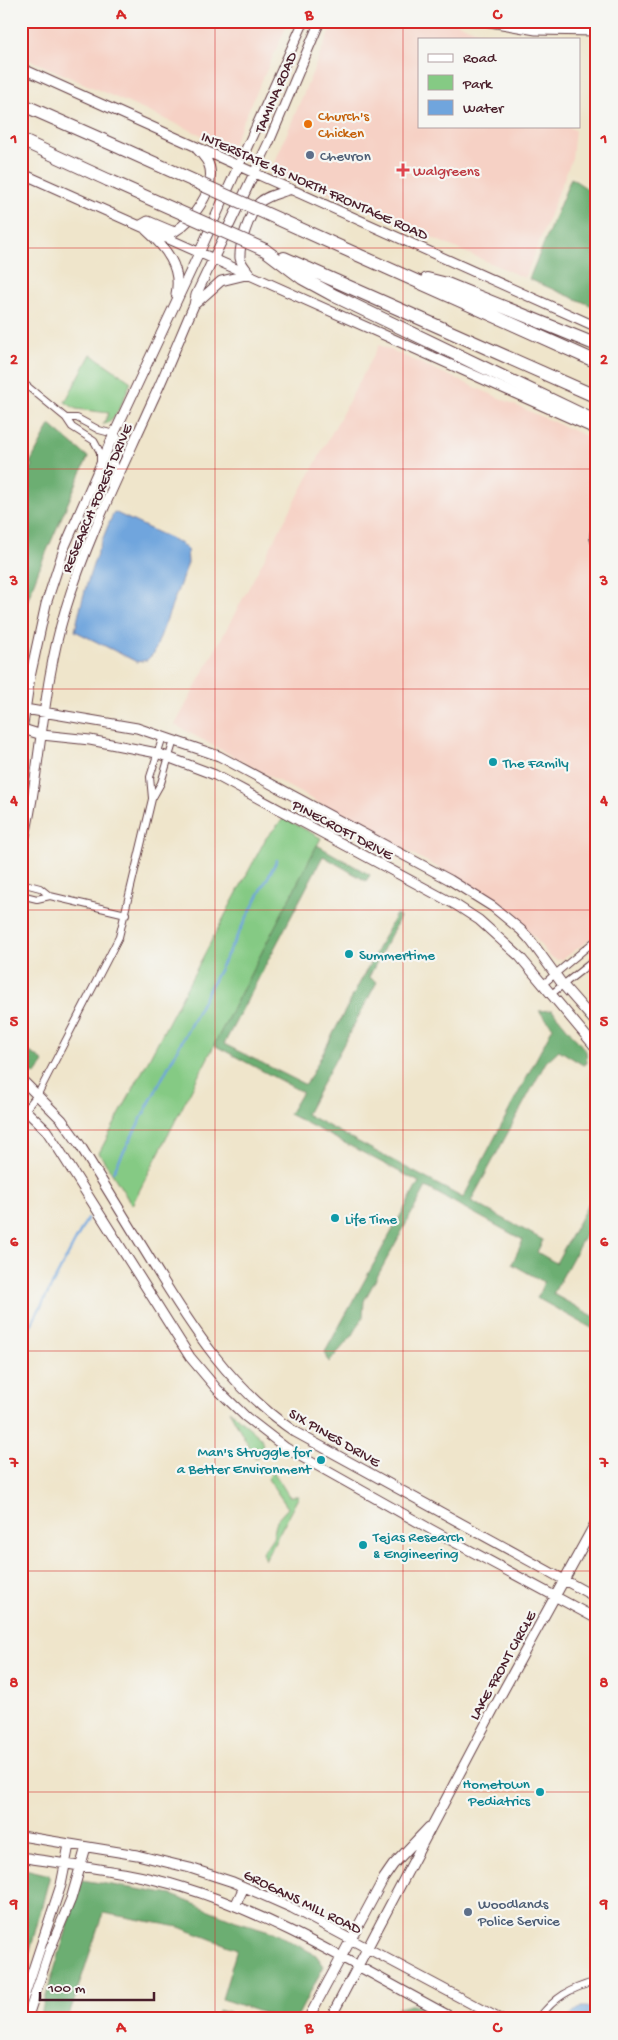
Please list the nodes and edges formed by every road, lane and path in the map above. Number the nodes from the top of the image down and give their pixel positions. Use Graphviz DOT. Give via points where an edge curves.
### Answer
graph roads {
  1 [pos="304,21"];
  2 [pos="320,21"];
  3 [pos="484,21"];
  4 [pos="597,32"];
  5 [pos="21,68"];
  6 [pos="21,104"];
  7 [pos="21,140"];
  8 [pos="195,146"];
  9 [pos="238,165"];
  10 [pos="255,172"];
  11 [pos="21,173"];
  12 [pos="291,189"];
  13 [pos="141,225"];
  14 [pos="265,250"];
  15 [pos="200,251"];
  16 [pos="213,257"];
  17 [pos="398,273"];
  18 [pos="250,274"];
  19 [pos="194,305"];
  20 [pos="172,310"];
  21 [pos="597,327"];
  22 [pos="597,345"];
  23 [pos="597,362"];
  24 [pos="21,382"];
  25 [pos="597,397"];
  26 [pos="66,418"];
  27 [pos="597,422"];
  28 [pos="597,430"];
  29 [pos="114,434"];
  30 [pos="100,468"];
  31 [pos="110,492"];
  32 [pos="597,506"];
  33 [pos="597,550"];
  34 [pos="25,709"];
  35 [pos="45,712"];
  36 [pos="22,734"];
  37 [pos="42,735"];
  38 [pos="163,736"];
  39 [pos="174,740"];
  40 [pos="157,753"];
  41 [pos="169,758"];
  42 [pos="152,799"];
  43 [pos="21,853"];
  44 [pos="21,884"];
  45 [pos="21,895"];
  46 [pos="50,896"];
  47 [pos="126,914"];
  48 [pos="597,939"];
  49 [pos="597,958"];
  50 [pos="555,974"];
  51 [pos="542,985"];
  52 [pos="563,985"];
  53 [pos="550,995"];
  54 [pos="597,1024"];
  55 [pos="597,1048"];
  56 [pos="21,1079"];
  57 [pos="38,1094"];
  58 [pos="23,1108"];
  59 [pos="131,1228"];
  60 [pos="115,1237"];
  61 [pos="195,1332"];
  62 [pos="181,1343"];
  63 [pos="597,1520"];
  64 [pos="564,1581"];
  65 [pos="555,1596"];
  66 [pos="597,1598"];
  67 [pos="597,1619"];
  68 [pos="433,1823"];
  69 [pos="21,1836"];
  70 [pos="69,1844"];
  71 [pos="86,1847"];
  72 [pos="21,1857"];
  73 [pos="65,1865"];
  74 [pos="81,1867"];
  75 [pos="244,1887"];
  76 [pos="235,1906"];
  77 [pos="351,1939"];
  78 [pos="368,1948"];
  79 [pos="341,1958"];
  80 [pos="358,1967"];
  81 [pos="597,1981"];
  82 [pos="21,2006"];
  83 [pos="27,2019"];
  84 [pos="308,2019"];
  85 [pos="330,2019"];
  86 [pos="455,2019"];
  87 [pos="500,2019"];
  88 [pos="538,2019"];
  1 -- 9 [label="street, TAMINA ROAD"];
  2 -- 10 [label="street, TAMINA ROAD"];
  3 -- 4 [label="street" via="536,30"];
  5 -- 8 [label="street, INTERSTATE 45 NORTH FRONTAGE ROAD"];
  6 -- 17 [label="highway, bridge"];
  7 -- 14 [label="highway, bridge"];
  8 -- 9 [label="street, INTERSTATE 45 NORTH FRONTAGE ROAD"];
  8 -- 13 [label="street" via="210,168 206,193 198,210 174,232 148,221"];
  9 -- 10 [label="street, INTERSTATE 45 NORTH FRONTAGE ROAD"];
  9 -- 15 [label="street, RESEARCH FOREST DRIVE"];
  10 -- 12 [label="street, INTERSTATE 45 NORTH FRONTAGE ROAD"];
  10 -- 16 [label="street, RESEARCH FOREST DRIVE"];
  11 -- 13 [label="street"];
  12 -- 18 [label="street" via="268,197 259,203 254,213 244,234 240,259"];
  12 -- 21 [label="street, INTERSTATE 45 NORTH FRONTAGE ROAD"];
  13 -- 15 [label="street"];
  13 -- 20 [label="street" via="174,262 178,284"];
  14 -- 25 [label="highway"];
  14 -- 27 [label="highway" via="302,278 334,296"];
  15 -- 16 [label="street"];
  15 -- 20 [label="street, RESEARCH FOREST DRIVE"];
  16 -- 18 [label="street"];
  16 -- 19 [label="street, RESEARCH FOREST DRIVE"];
  17 -- 22 [label="highway" via="447,284"];
  17 -- 23 [label="highway"];
  18 -- 19 [label="street" via="221,281"];
  18 -- 28 [label="street"];
  19 -- 31 [label="street, RESEARCH FOREST DRIVE"];
  20 -- 29 [label="street, RESEARCH FOREST DRIVE"];
  24 -- 26 [label="street"];
  26 -- 29 [label="street" via="77,418"];
  26 -- 30 [label="street" via="72,428 94,441 100,452"];
  29 -- 30 [label="street, RESEARCH FOREST DRIVE"];
  29 -- 31 [label="street" via="120,444 113,463"];
  30 -- 34 [label="street, RESEARCH FOREST DRIVE" via="54,576"];
  31 -- 35 [label="street, RESEARCH FOREST DRIVE" via="64,612"];
  32 -- 33 [label="street" via="593,538"];
  34 -- 35 [label="street, PINECROFT DRIVE"];
  34 -- 36 [label="street, RESEARCH FOREST DRIVE"];
  35 -- 37 [label="street, RESEARCH FOREST DRIVE"];
  35 -- 38 [label="street, PINECROFT DRIVE" via="137,728"];
  36 -- 37 [label="street, PINECROFT DRIVE"];
  37 -- 40 [label="street, PINECROFT DRIVE"];
  37 -- 43 [label="street, RESEARCH FOREST DRIVE"];
  38 -- 39 [label="street, PINECROFT DRIVE"];
  38 -- 40 [label="street"];
  39 -- 41 [label="street"];
  39 -- 50 [label="street, PINECROFT DRIVE" via="219,756 463,888 521,930"];
  40 -- 41 [label="street, PINECROFT DRIVE"];
  40 -- 42 [label="street" via="150,777"];
  41 -- 42 [label="street"];
  41 -- 51 [label="street, PINECROFT DRIVE" via="215,775 456,905 500,937"];
  42 -- 47 [label="street"];
  44 -- 46 [label="street" via="40,888"];
  45 -- 46 [label="street"];
  46 -- 47 [label="street"];
  47 -- 57 [label="street" via="108,960"];
  48 -- 50 [label="street"];
  49 -- 52 [label="street"];
  50 -- 51 [label="street"];
  50 -- 52 [label="street, PINECROFT DRIVE"];
  51 -- 53 [label="street, PINECROFT DRIVE"];
  52 -- 53 [label="street"];
  52 -- 54 [label="street, PINECROFT DRIVE"];
  53 -- 55 [label="street, PINECROFT DRIVE"];
  56 -- 57 [label="street, SIX PINES DRIVE"];
  57 -- 58 [label="street"];
  57 -- 59 [label="street, SIX PINES DRIVE" via="80,1145"];
  58 -- 60 [label="street" via="46,1130"];
  59 -- 60 [label="street"];
  59 -- 61 [label="street, SIX PINES DRIVE"];
  60 -- 62 [label="street"];
  61 -- 62 [label="street"];
  61 -- 64 [label="street, SIX PINES DRIVE" via="240,1386 295,1432"];
  62 -- 65 [label="street" via="229,1402 286,1448"];
  63 -- 64 [label="street, LAKE FRONT CIRCLE"];
  64 -- 65 [label="street, LAKE FRONT CIRCLE"];
  64 -- 66 [label="street, SIX PINES DRIVE"];
  65 -- 67 [label="street"];
  65 -- 68 [label="street, LAKE FRONT CIRCLE"];
  68 -- 77 [label="street, LAKE FRONT CIRCLE" via="388,1872"];
  68 -- 78 [label="street, LAKE FRONT CIRCLE"];
  69 -- 70 [label="street, GROGANS MILL ROAD"];
  70 -- 71 [label="street, GROGANS MILL ROAD"];
  70 -- 73 [label="street"];
  71 -- 74 [label="street"];
  71 -- 75 [label="street, GROGANS MILL ROAD" via="190,1868"];
  72 -- 73 [label="street"];
  73 -- 74 [label="street"];
  73 -- 82 [label="street"];
  74 -- 76 [label="street" via="180,1886"];
  74 -- 83 [label="street" via="72,1899 48,1952"];
  75 -- 76 [label="street"];
  75 -- 77 [label="street, GROGANS MILL ROAD"];
  76 -- 79 [label="street" via="282,1926"];
  77 -- 78 [label="street, GROGANS MILL ROAD"];
  77 -- 79 [label="street, LAKE FRONT CIRCLE"];
  78 -- 80 [label="street, LAKE FRONT CIRCLE"];
  78 -- 87 [label="street, GROGANS MILL ROAD"];
  79 -- 80 [label="street"];
  79 -- 84 [label="street, LAKE FRONT CIRCLE"];
  80 -- 85 [label="street, LAKE FRONT CIRCLE"];
  80 -- 86 [label="street"];
  81 -- 88 [label="street" via="570,1990 550,2003"];
}
